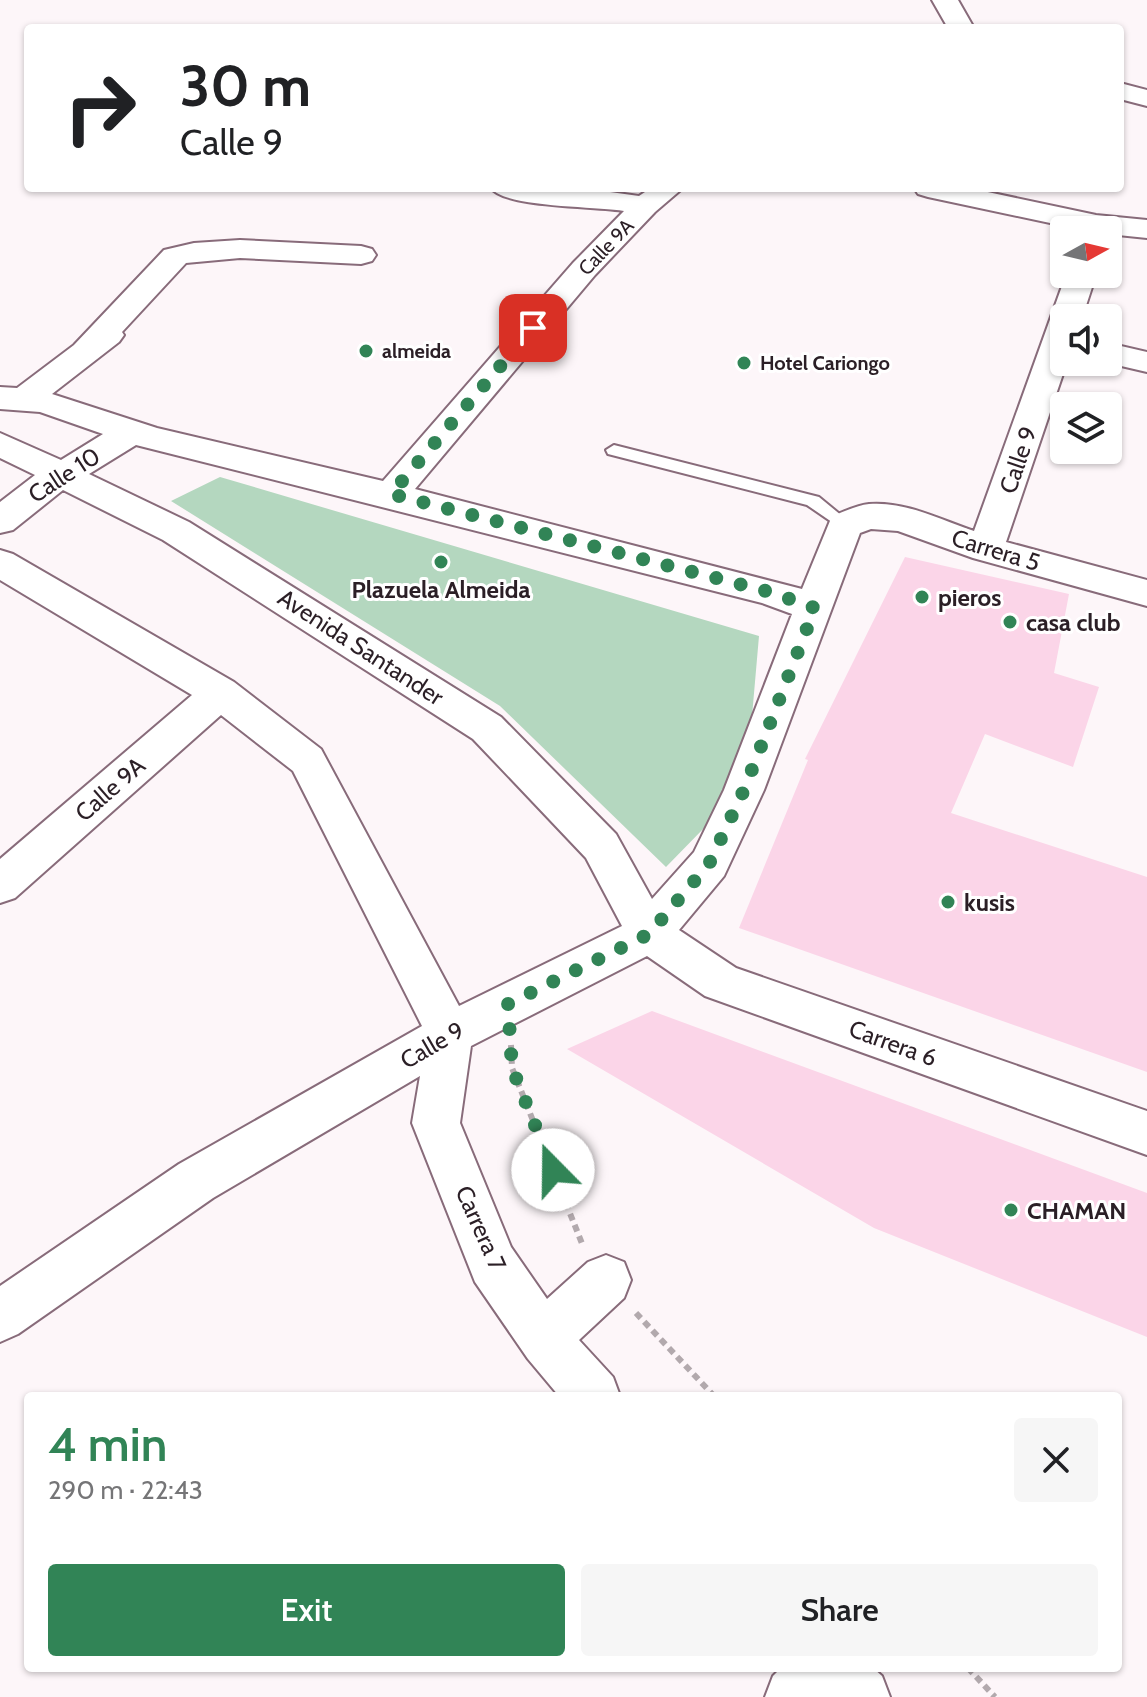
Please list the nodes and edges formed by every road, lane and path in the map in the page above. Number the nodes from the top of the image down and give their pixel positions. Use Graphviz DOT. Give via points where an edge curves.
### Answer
graph roads {
  1 [pos="945,0"];
  2 [pos="959,24"];
  3 [pos="1124,92"];
  4 [pos="1147,98"];
  5 [pos="514,192"];
  6 [pos="947,192"];
  7 [pos="657,197"];
  8 [pos="1147,229"];
  9 [pos="361,255"];
  10 [pos="1122,356"];
  11 [pos="1147,362"];
  12 [pos="1050,369"];
  13 [pos="13,398"];
  14 [pos="130,433"];
  15 [pos="0,444"];
  16 [pos="614,450"];
  17 [pos="51,481"];
  18 [pos="391,494"];
  19 [pos="0,521"];
  20 [pos="845,525"];
  21 [pos="986,549"];
  22 [pos="0,563"];
  23 [pos="1147,593"];
  24 [pos="815,608"];
  25 [pos="220,693"];
  26 [pos="0,885"];
  27 [pos="649,934"];
  28 [pos="480,1019"];
  29 [pos="1147,1133"];
  30 [pos="574,1310"];
  31 [pos="0,1316"];
  32 [pos="593,1392"];
  33 [pos="707,1392"];
  34 [pos="818,1672"];
  35 [pos="834,1672"];
  36 [pos="972,1672"];
  37 [pos="794,1697"];
  38 [pos="861,1697"];
  39 [pos="995,1697"];
  1 -- 2 [label="street"];
  3 -- 4 [label="street"];
  5 -- 7 [label="street"];
  6 -- 8 [label="street" via="1096,224"];
  7 -- 18 [label="street, Calle 9A" via="584,269"];
  9 -- 13 [label="street" via="227,249"];
  10 -- 11 [label="street"];
  12 -- 21 [label="street, Calle 9"];
  13 -- 14 [label="street"];
  14 -- 17 [label="street, Calle 10"];
  14 -- 18 [label="street"];
  15 -- 17 [label="street, Avenida Santander"];
  16 -- 20 [label="lane" via="813,501"];
  17 -- 19 [label="street, Calle 10"];
  17 -- 27 [label="street, Avenida Santander" via="176,531 487,728 601,846"];
  18 -- 24 [label="street"];
  20 -- 21 [label="street, Carrera 5" via="868,516 901,519"];
  20 -- 24 [label="street, Calle 9"];
  21 -- 23 [label="street, Carrera 5"];
  22 -- 25 [label="street"];
  24 -- 27 [label="street, Calle 9" via="744,790 709,864"];
  25 -- 26 [label="street, Calle 9A"];
  25 -- 28 [label="street" via="307,760"];
  27 -- 28 [label="street, Calle 9"];
  27 -- 29 [label="street, Carrera 6" via="721,982"];
  28 -- 30 [label="path" via="512,1068 583,1247"];
  28 -- 30 [label="street, Carrera 7" via="436,1123 493,1264"];
  28 -- 31 [label="street, Calle 9" via="196,1181"];
  30 -- 32 [label="street, Carrera 7"];
  30 -- 33 [label="path"];
  34 -- 37 [label="street"];
  35 -- 38 [label="street"];
  36 -- 39 [label="path"];
}
